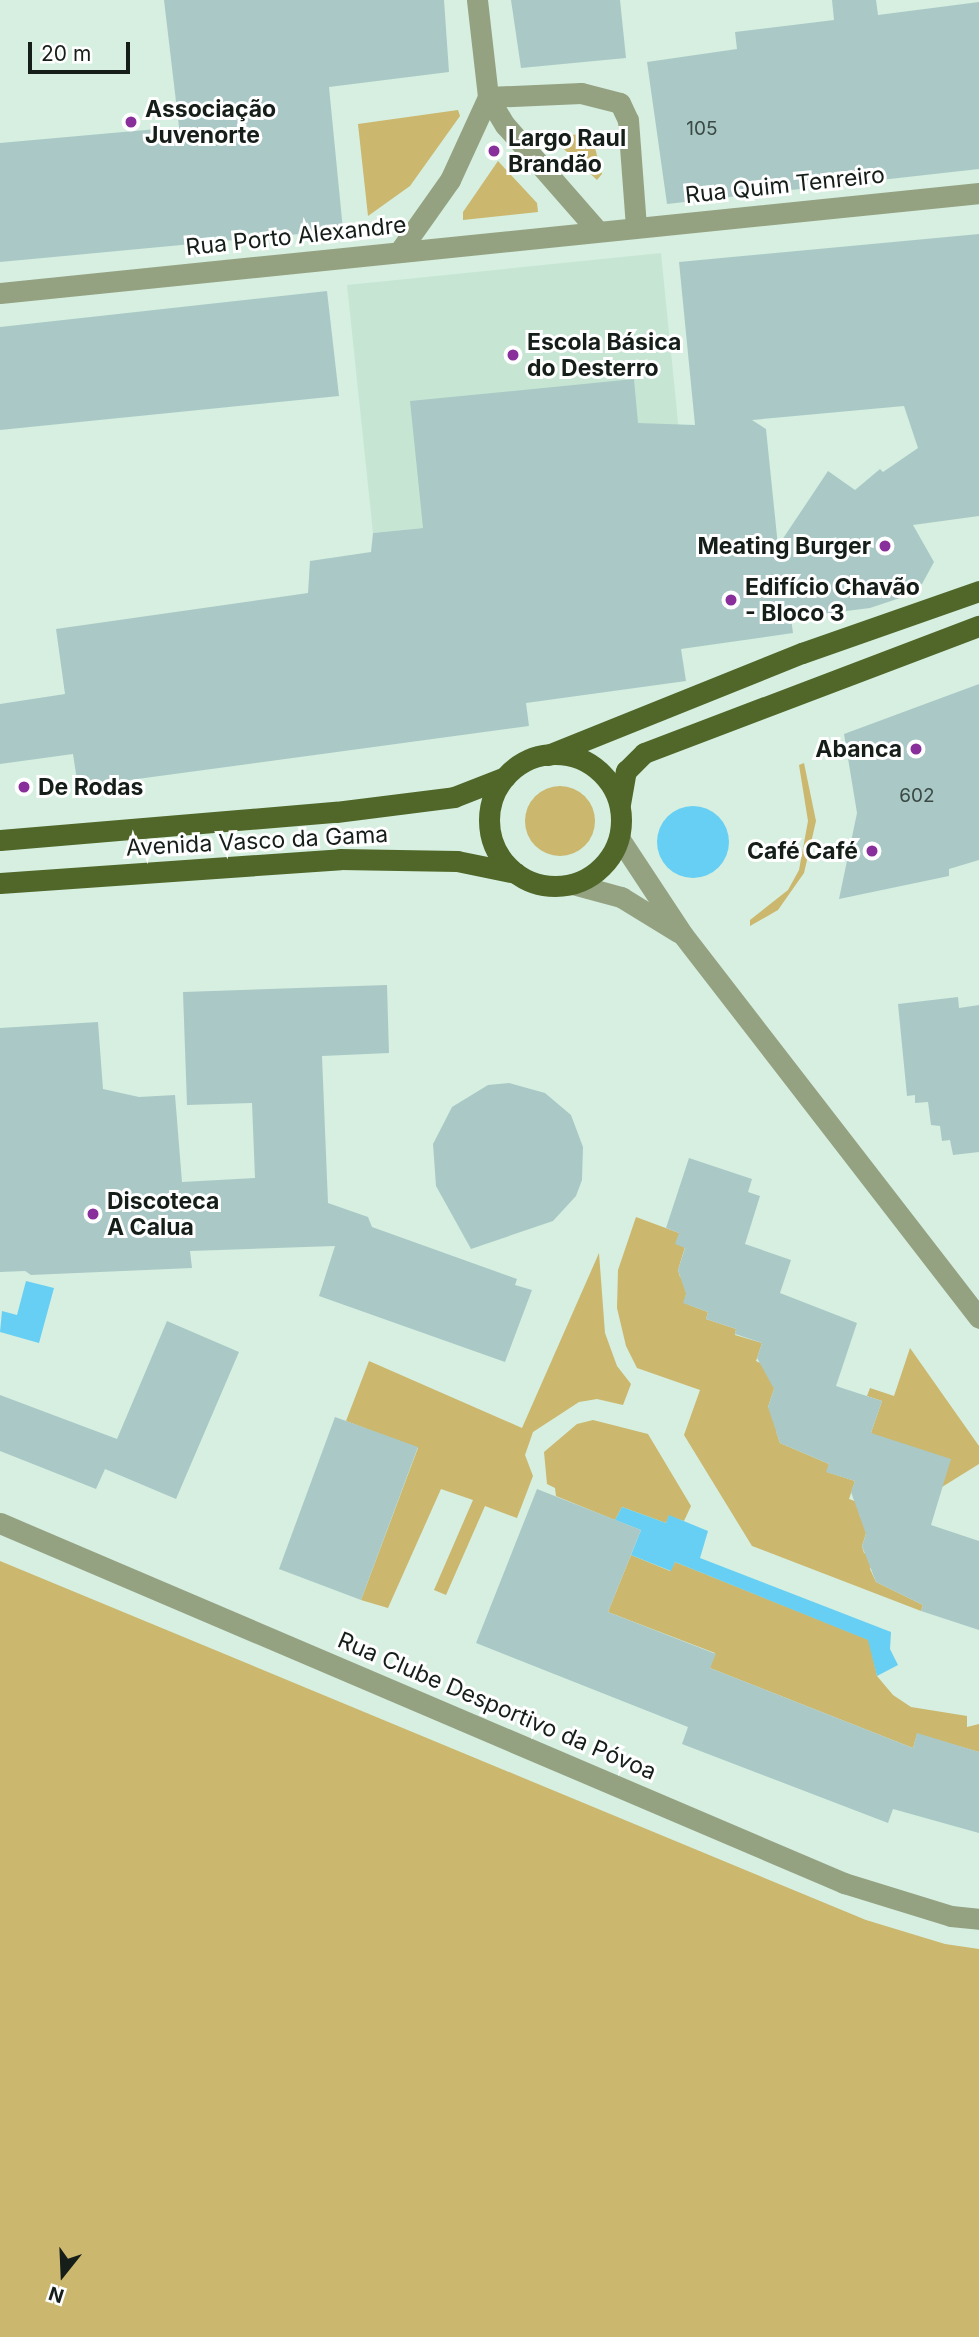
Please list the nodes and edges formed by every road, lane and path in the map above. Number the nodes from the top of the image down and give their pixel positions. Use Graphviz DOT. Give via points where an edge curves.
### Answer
graph roads {
  1 [pos="477,0"];
  2 [pos="488,97"];
  3 [pos="979,192"];
  4 [pos="636,226"];
  5 [pos="597,230"];
  6 [pos="399,251"];
  7 [pos="0,293"];
  8 [pos="979,591"];
  9 [pos="979,626"];
  10 [pos="548,755"];
  11 [pos="505,777"];
  12 [pos="620,804"];
  13 [pos="619,838"];
  14 [pos="0,840"];
  15 [pos="516,873"];
  16 [pos="0,883"];
  17 [pos="573,884"];
  18 [pos="683,935"];
  19 [pos="979,1318"];
  20 [pos="0,1523"];
  21 [pos="979,1919"];
  1 -- 2 [label="street"];
  2 -- 4 [label="street" via="581,93 620,103 628,120"];
  2 -- 5 [label="street" via="505,125"];
  2 -- 6 [label="street" via="450,180"];
  3 -- 4 [label="street, Rua Quim Tenreiro"];
  4 -- 5 [label="street, Rua Quim Tenreiro"];
  5 -- 6 [label="street, Rua Porto Alexandre"];
  6 -- 7 [label="street, Rua Porto Alexandre"];
  8 -- 10 [label="main road" via="802,653"];
  9 -- 12 [label="main road" via="644,753 626,771"];
  10 -- 11 [label="main road" via="532,758"];
  10 -- 12 [label="main road" via="585,761 612,787"];
  11 -- 14 [label="main road, Avenida Vasco da Gama" via="454,797 336,812"];
  11 -- 15 [label="main road" via="496,792 490,826 502,859"];
  12 -- 13 [label="main road"];
  13 -- 17 [label="main road" via="602,867"];
  13 -- 18 [label="street"];
  15 -- 16 [label="main road, Avenida Vasco da Gama" via="457,861 340,859"];
  15 -- 17 [label="main road" via="533,882"];
  17 -- 18 [label="street" via="621,897"];
  18 -- 19 [label="street"];
  20 -- 21 [label="street, Rua Clube Desportivo da Póvoa" via="844,1883 951,1916"];
}
